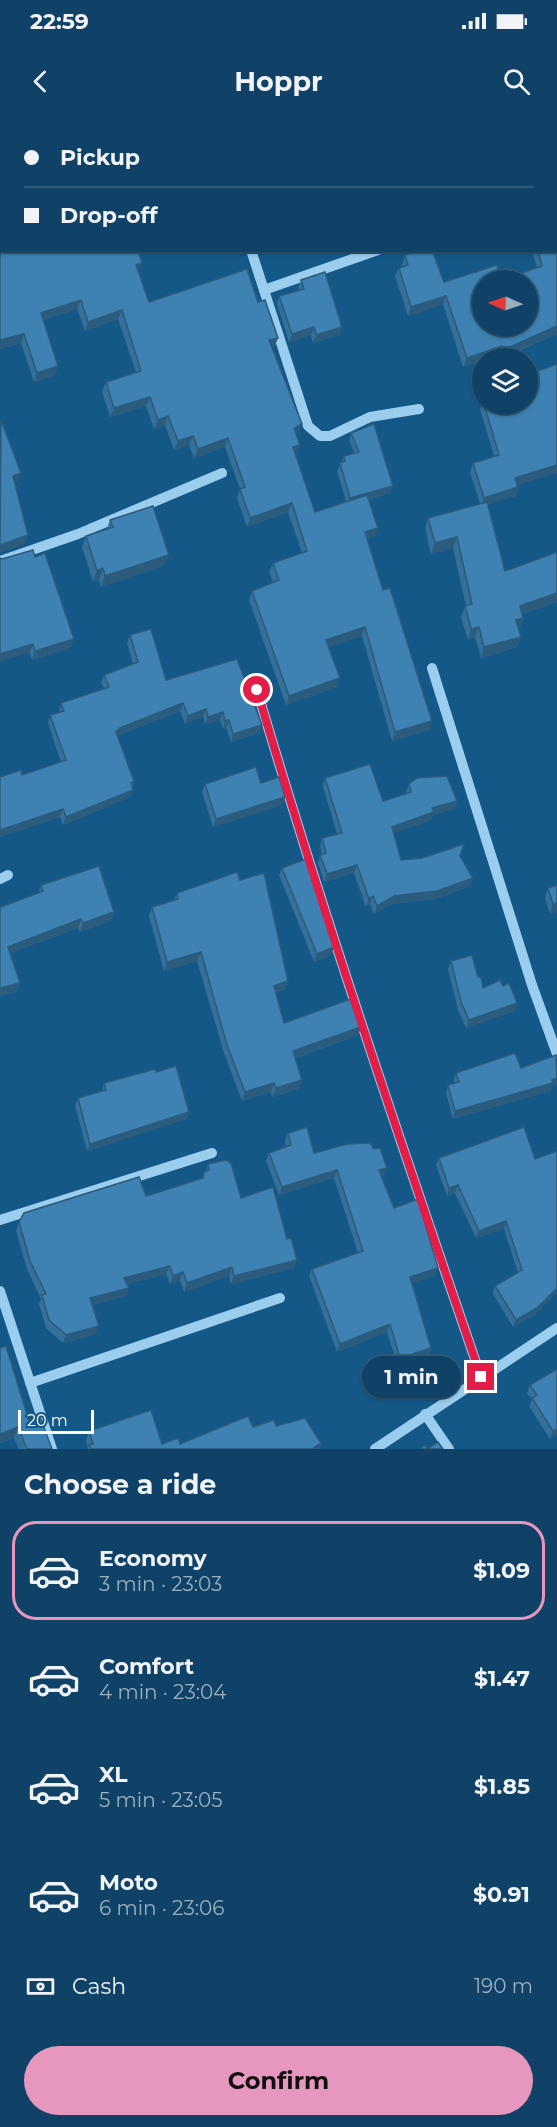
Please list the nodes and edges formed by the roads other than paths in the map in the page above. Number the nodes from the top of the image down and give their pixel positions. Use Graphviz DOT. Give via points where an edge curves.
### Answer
graph roads {
  1 [pos="252,252"];
  2 [pos="372,252"];
  3 [pos="264,290"];
  4 [pos="420,409"];
  5 [pos="222,473"];
  6 [pos="0,561"];
  7 [pos="432,668"];
  8 [pos="257,690"];
  9 [pos="557,1054"];
  10 [pos="212,1153"];
  11 [pos="0,1220"];
  12 [pos="0,1291"];
  13 [pos="280,1298"];
  14 [pos="557,1328"];
  15 [pos="481,1377"];
  16 [pos="30,1383"];
  17 [pos="425,1414"];
  18 [pos="52,1449"];
  19 [pos="375,1449"];
  20 [pos="449,1449"];
  1 -- 3 [label="street"];
  2 -- 3 [label="street"];
  3 -- 4 [label="street" via="308,426 320,436 330,436 370,417"];
  5 -- 6 [label="street" via="78,534"];
  7 -- 9 [label="street"];
  8 -- 15 [label="street" via="360,1023"];
  10 -- 11 [label="street"];
  12 -- 16 [label="street"];
  13 -- 16 [label="street"];
  14 -- 15 [label="street"];
  15 -- 17 [label="street"];
  16 -- 18 [label="street"];
  17 -- 19 [label="street"];
  17 -- 20 [label="street"];
}
